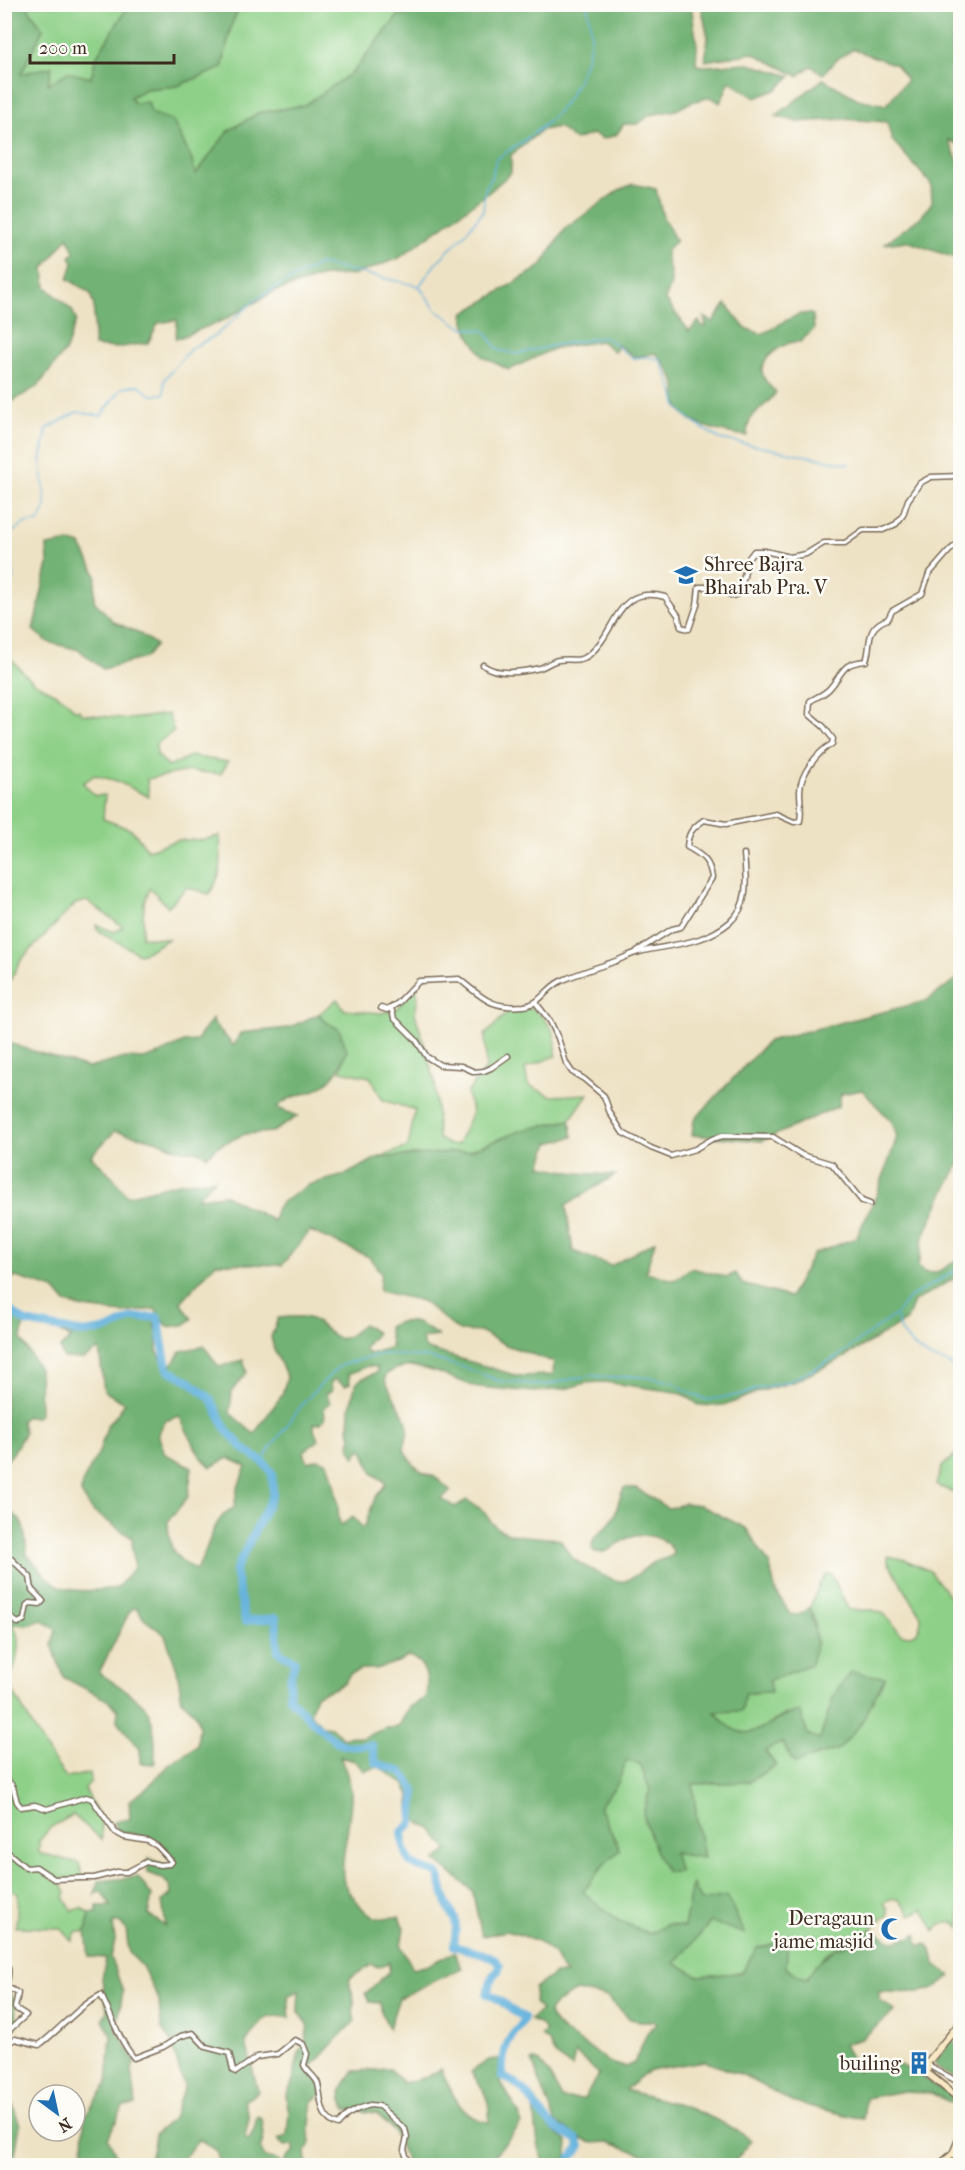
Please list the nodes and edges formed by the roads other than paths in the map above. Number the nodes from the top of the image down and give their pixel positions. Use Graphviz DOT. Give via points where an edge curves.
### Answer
graph roads {
  1 [pos="960,476"];
  2 [pos="960,536"];
  3 [pos="483,665"];
  4 [pos="744,854"];
  5 [pos="638,952"];
  6 [pos="536,1003"];
  7 [pos="381,1008"];
  8 [pos="391,1008"];
  9 [pos="508,1056"];
  10 [pos="870,1204"];
  11 [pos="4,1552"];
  12 [pos="4,1617"];
  13 [pos="4,1775"];
  14 [pos="4,1849"];
  15 [pos="4,1969"];
  16 [pos="960,2023"];
  17 [pos="4,2034"];
  18 [pos="4,2045"];
  19 [pos="928,2065"];
  20 [pos="960,2083"];
  21 [pos="960,2104"];
  22 [pos="960,2137"];
  23 [pos="410,2166"];
  24 [pos="938,2166"];
  1 -- 3 [label="street" via="931,477 920,483 896,524 883,530 863,530 845,543 824,543 806,554 790,557 754,551 748,559 740,593 733,596 712,587 699,587 689,629 681,627 665,597 649,593 638,595 617,612 603,641 586,657 502,672"];
  2 -- 5 [label="street" via="960,542 929,574 922,594 892,611 888,619 873,629 866,661 852,662 830,688 810,701 809,714 833,739 802,777 800,821 776,814 726,824 704,820 692,828 687,847 704,856 712,878 681,927"];
  4 -- 5 [label="street" via="745,900 731,922 704,938"];
  5 -- 6 [label="street" via="560,981"];
  6 -- 8 [label="street" via="490,1004 459,979 419,981"];
  6 -- 10 [label="street" via="550,1020 572,1072 604,1096 626,1136 671,1156 723,1136 773,1137 802,1155 832,1164 862,1201"];
  7 -- 8 [label="street"];
  8 -- 9 [label="street" via="394,1018 427,1057 440,1065 484,1071"];
  11 -- 12 [label="street" via="30,1577 32,1590 43,1601 27,1605 24,1620 18,1623"];
  13 -- 14 [label="street" via="21,1808 35,1805 47,1809 86,1797 92,1799 115,1832 148,1841 172,1862 146,1863 127,1872 94,1878 54,1879 36,1867 26,1868"];
  15 -- 17 [label="street" via="8,1968 9,1973 7,1987 18,1993 15,2008 26,2015"];
  16 -- 19 [label="main road"];
  18 -- 23 [label="street" via="15,2039 39,2045 101,1995 134,2058 194,2033 206,2047 229,2053 236,2072 257,2057 278,2054 295,2040 303,2044 307,2054 304,2065 318,2083 325,2115 339,2125 358,2109 379,2106 405,2129 404,2150"];
  19 -- 20 [label="street"];
  19 -- 21 [label="main road" via="927,2073 957,2097"];
  22 -- 24 [label="main road" via="953,2154"];
}
